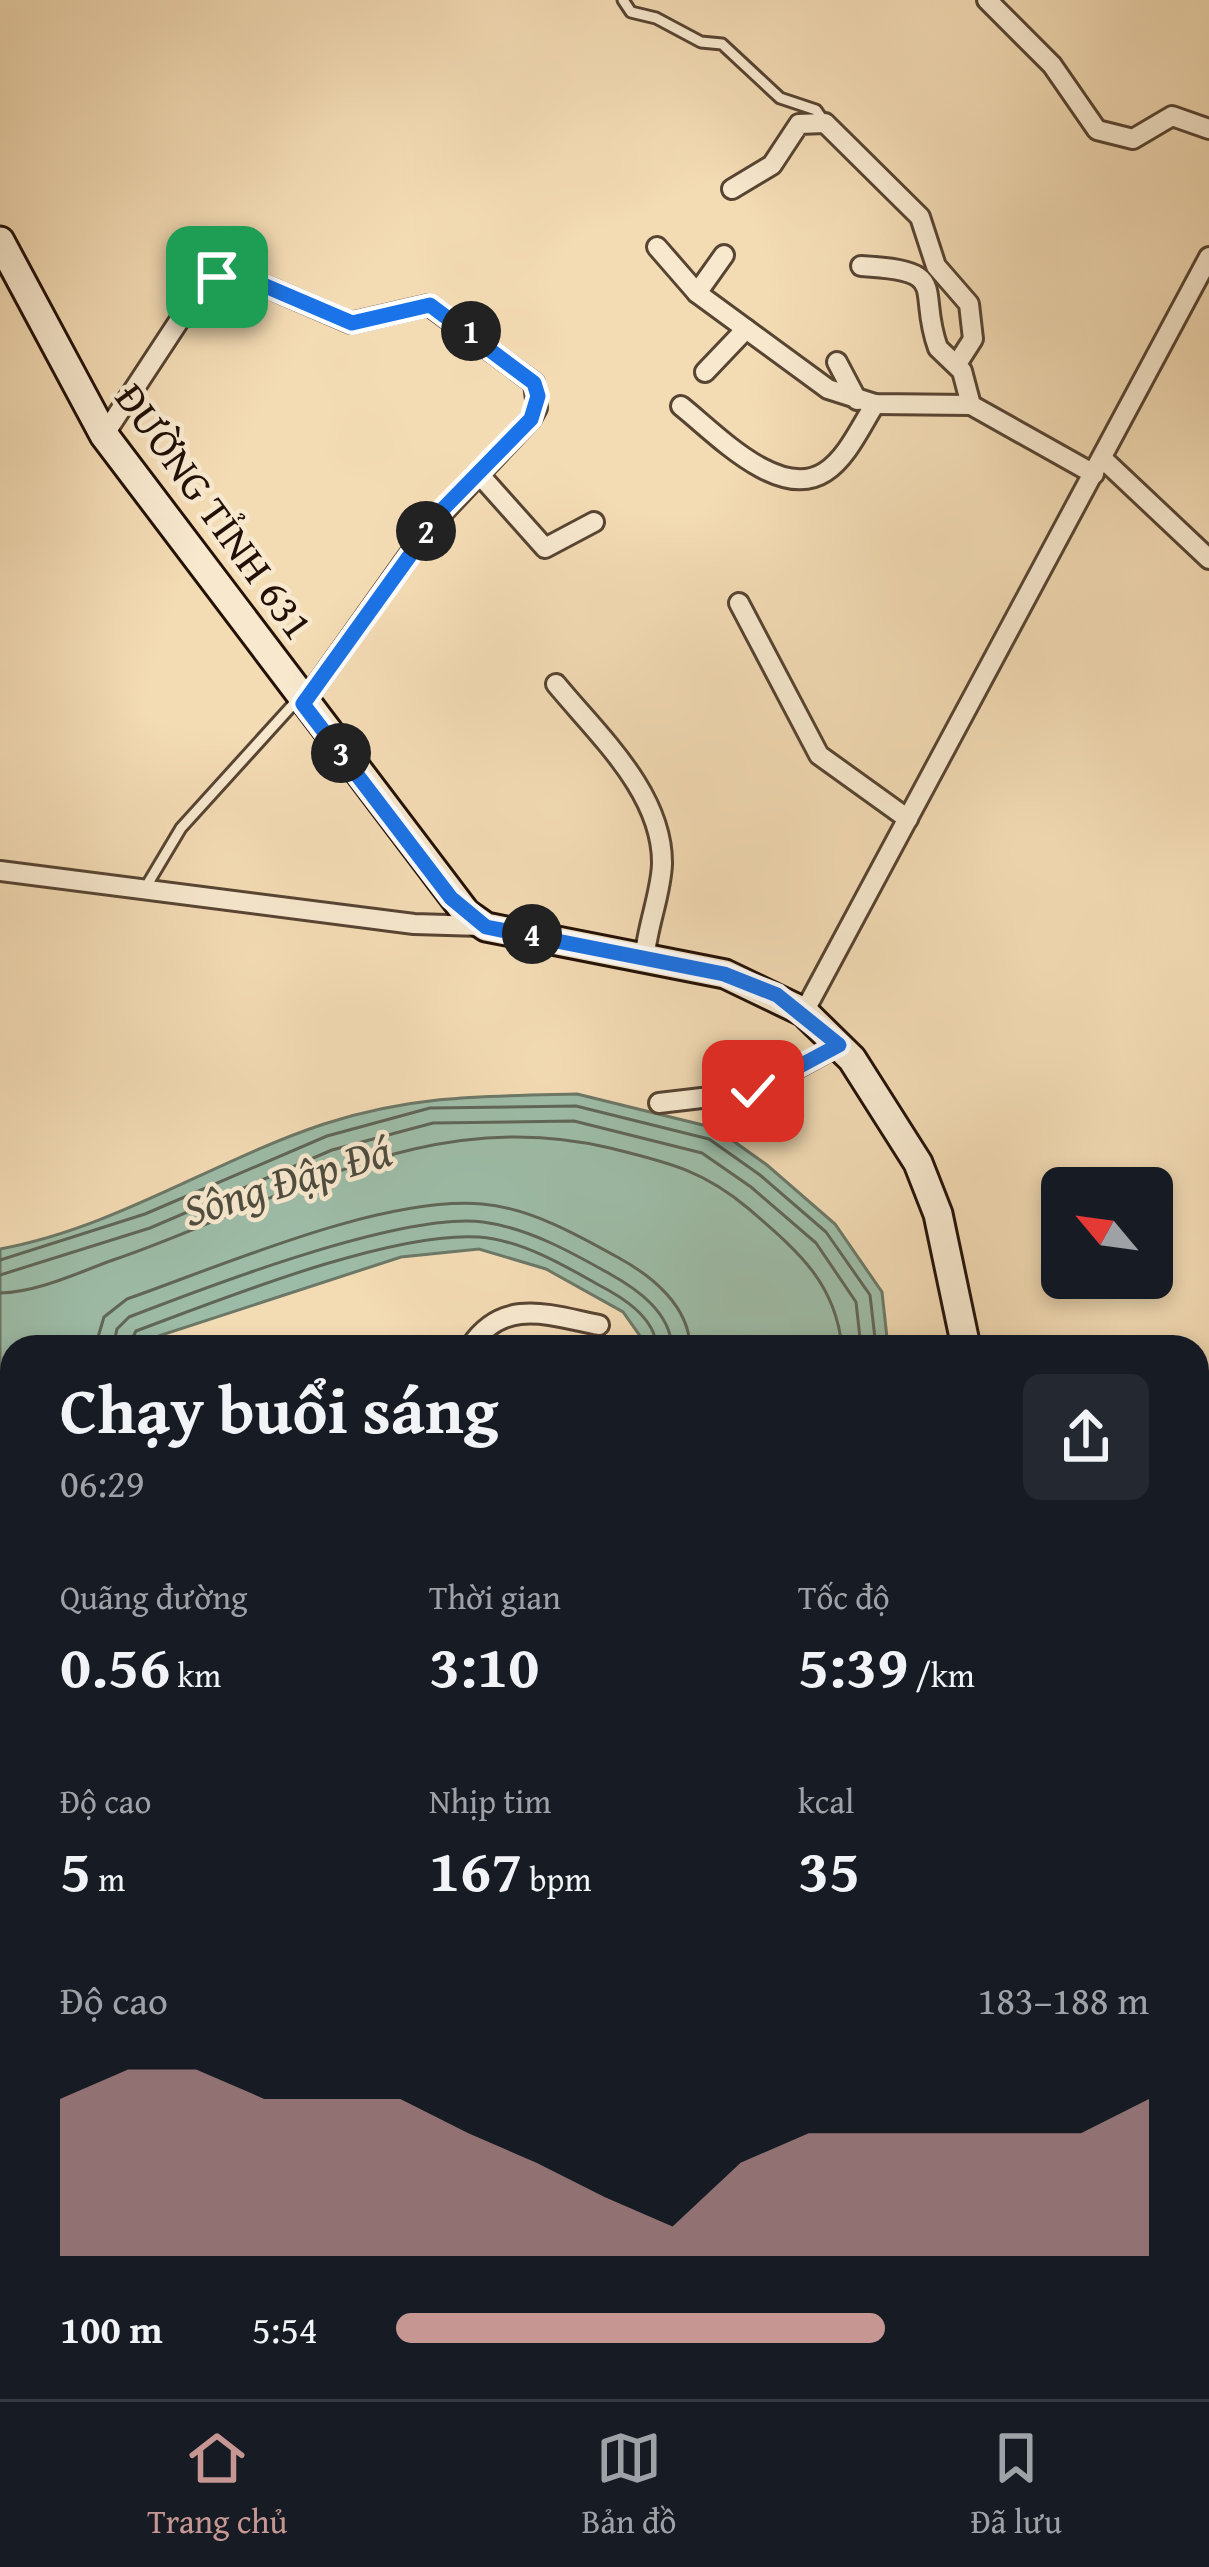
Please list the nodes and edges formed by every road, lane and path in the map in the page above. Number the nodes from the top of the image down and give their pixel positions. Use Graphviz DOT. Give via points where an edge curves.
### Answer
graph roads {
  1 [pos="623,0"];
  2 [pos="986,0"];
  3 [pos="825,123"];
  4 [pos="1209,129"];
  5 [pos="732,189"];
  6 [pos="0,241"];
  7 [pos="657,247"];
  8 [pos="724,255"];
  9 [pos="1209,257"];
  10 [pos="861,266"];
  11 [pos="697,293"];
  12 [pos="746,329"];
  13 [pos="836,362"];
  14 [pos="957,364"];
  15 [pos="705,372"];
  16 [pos="866,402"];
  17 [pos="971,405"];
  18 [pos="681,406"];
  19 [pos="104,435"];
  20 [pos="1098,466"];
  21 [pos="478,474"];
  22 [pos="594,522"];
  23 [pos="1209,559"];
  24 [pos="740,603"];
  25 [pos="556,684"];
  26 [pos="301,701"];
  27 [pos="908,819"];
  28 [pos="0,871"];
  29 [pos="144,890"];
  30 [pos="486,927"];
  31 [pos="645,954"];
  32 [pos="804,1012"];
  33 [pos="839,1045"];
  34 [pos="659,1102"];
  35 [pos="599,1325"];
  36 [pos="478,1335"];
  37 [pos="963,1335"];
  1 -- 3 [label="lane" via="631,12 722,44 780,98 816,110"];
  2 -- 4 [label="street" via="1052,65 1107,136 1133,139 1172,116"];
  3 -- 5 [label="street" via="799,124 772,165"];
  3 -- 14 [label="street" via="920,217 936,266 970,304 973,339"];
  6 -- 19 [label="main road, ĐƯỜNG TỈNH 631"];
  7 -- 11 [label="street"];
  8 -- 11 [label="street"];
  9 -- 20 [label="street"];
  10 -- 14 [label="street" via="901,268 920,279 933,301 938,348"];
  11 -- 12 [label="street"];
  12 -- 15 [label="street"];
  12 -- 16 [label="street" via="811,379"];
  13 -- 16 [label="street"];
  14 -- 17 [label="street"];
  16 -- 17 [label="street"];
  16 -- 18 [label="street" via="826,472 799,480 756,463"];
  17 -- 20 [label="street"];
  19 -- 21 [label="street" via="196,295 230,276 352,323 430,305 526,373 537,408"];
  19 -- 26 [label="main road, ĐƯỜNG TỈNH 631"];
  20 -- 23 [label="street"];
  20 -- 27 [label="street"];
  21 -- 22 [label="street" via="545,548"];
  21 -- 26 [label="street"];
  24 -- 27 [label="street" via="819,755"];
  25 -- 31 [label="street" via="627,770 656,829 662,870"];
  26 -- 29 [label="lane" via="181,827"];
  26 -- 30 [label="main road, ĐƯỜNG TỈNH 631" via="451,898"];
  27 -- 32 [label="street"];
  28 -- 29 [label="street"];
  29 -- 30 [label="street"];
  30 -- 31 [label="main road"];
  31 -- 32 [label="main road" via="752,984"];
  32 -- 33 [label="main road"];
  33 -- 34 [label="street" via="753,1091"];
  33 -- 37 [label="main road" via="929,1187"];
  35 -- 36 [label="street" via="513,1312"];
}
